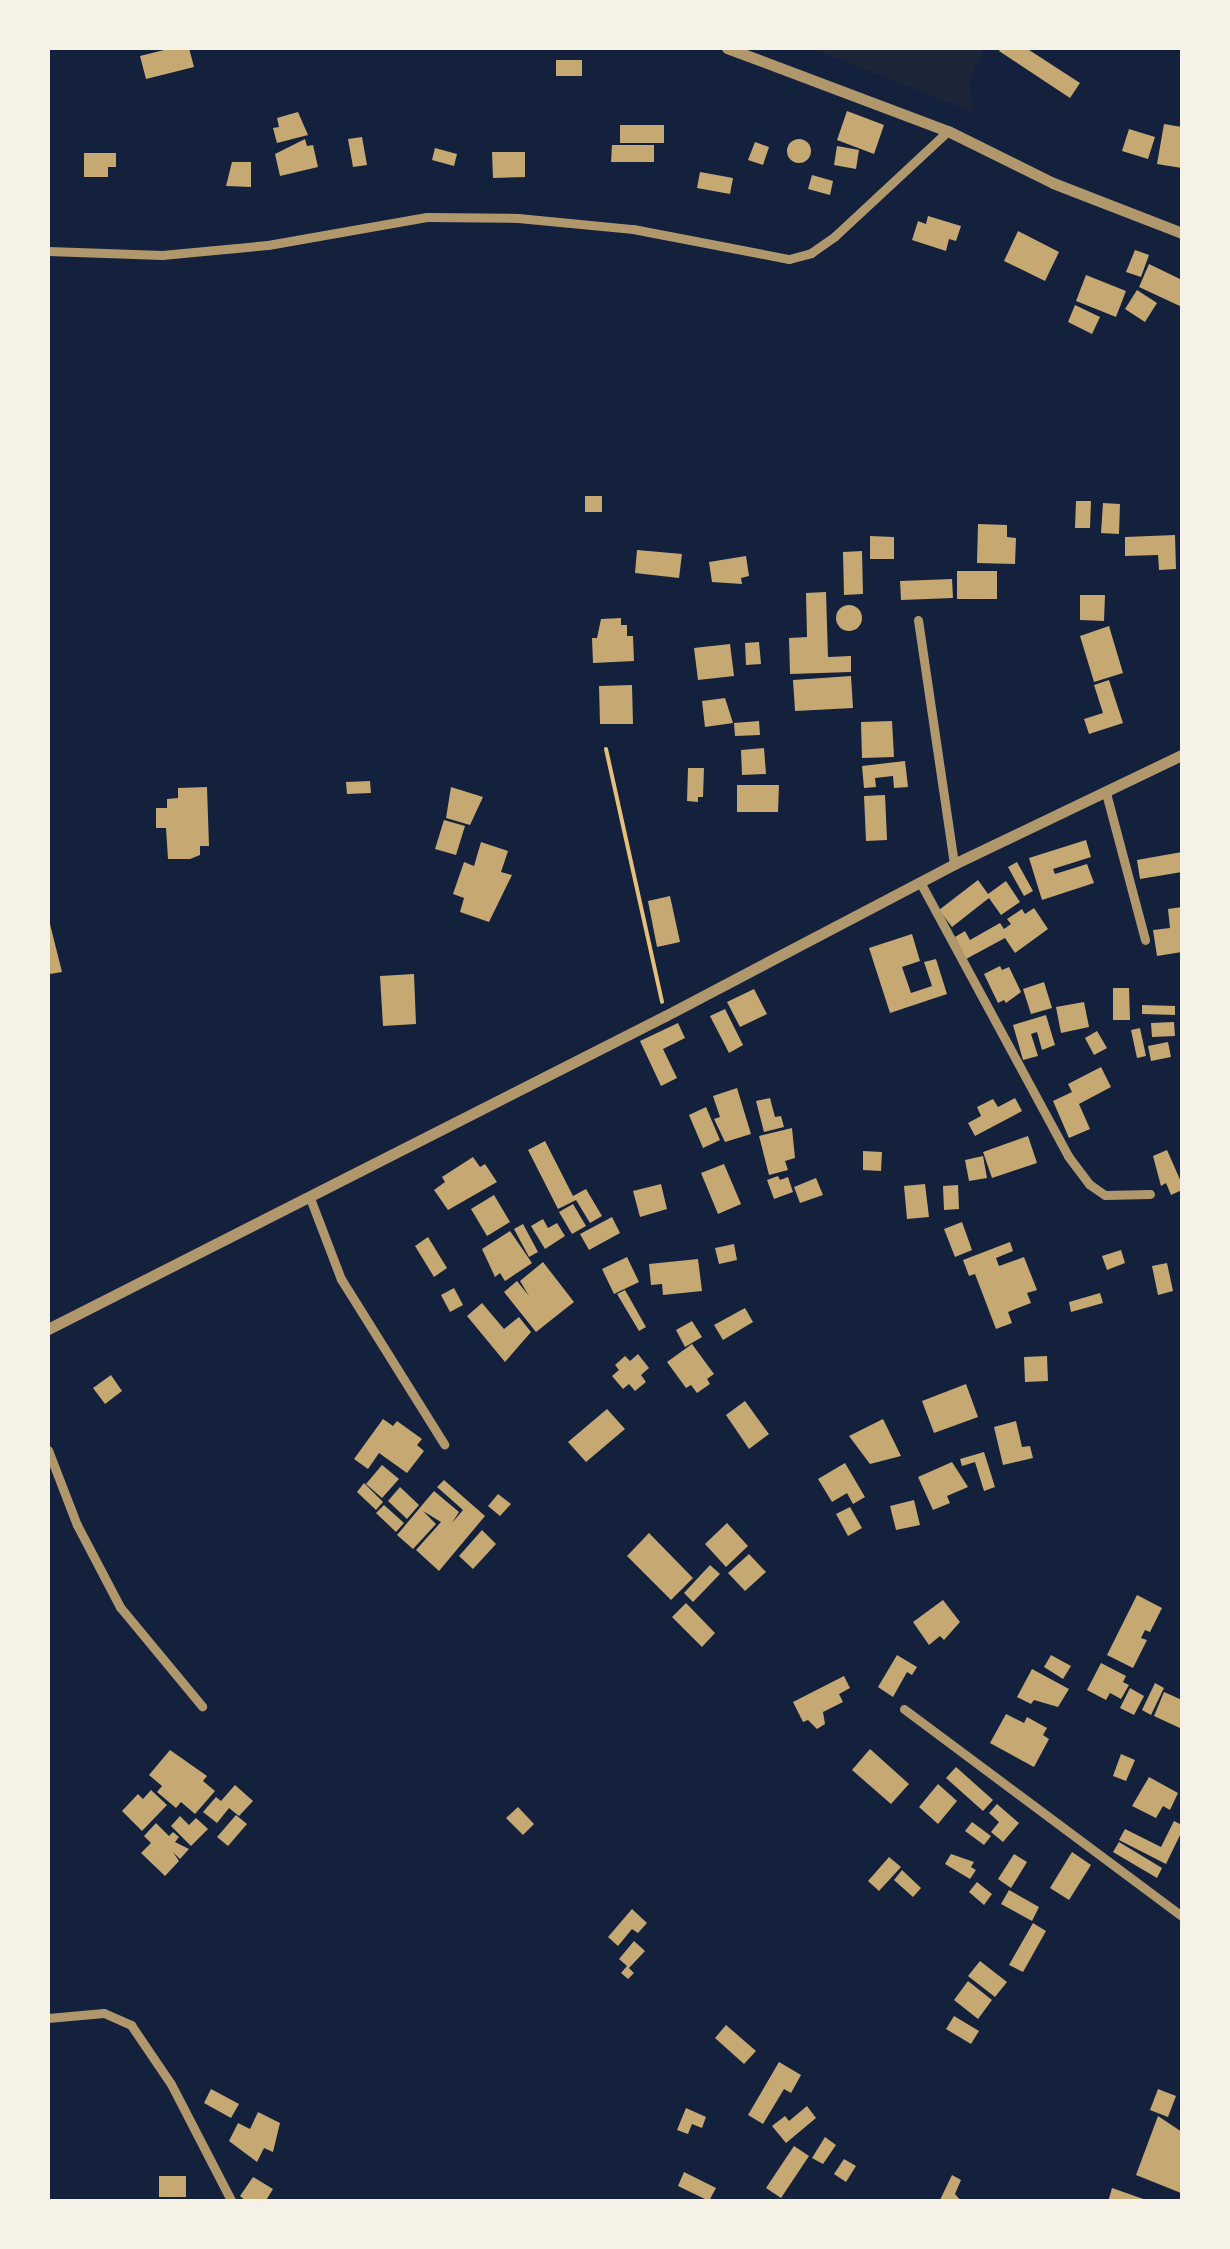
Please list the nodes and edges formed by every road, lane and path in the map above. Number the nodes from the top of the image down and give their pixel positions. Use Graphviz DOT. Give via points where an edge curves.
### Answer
graph roads {
  1 [pos="727,48"];
  2 [pos="948,131"];
  3 [pos="1182,233"];
  4 [pos="48,251"];
  5 [pos="918,620"];
  6 [pos="606,749"];
  7 [pos="1182,755"];
  8 [pos="1106,793"];
  9 [pos="954,864"];
  10 [pos="920,882"];
  11 [pos="1144,940"];
  12 [pos="665,1016"];
  13 [pos="1150,1194"];
  14 [pos="310,1198"];
  15 [pos="48,1329"];
  16 [pos="444,1444"];
  17 [pos="48,1450"];
  18 [pos="202,1706"];
  19 [pos="904,1709"];
  20 [pos="1182,1916"];
  21 [pos="48,2018"];
  22 [pos="232,2202"];
  1 -- 2 [label="street"];
  2 -- 3 [label="street" via="1053,183"];
  2 -- 4 [label="street" via="835,236 789,259 633,229 427,216 320,238 162,254"];
  5 -- 9 [label="street"];
  6 -- 12 [label="path"];
  7 -- 8 [label="street"];
  8 -- 9 [label="street"];
  8 -- 11 [label="street"];
  9 -- 10 [label="street"];
  10 -- 12 [label="street"];
  10 -- 13 [label="street" via="1079,1170 1106,1195"];
  12 -- 14 [label="street"];
  14 -- 15 [label="street"];
  14 -- 16 [label="street" via="341,1279"];
  17 -- 18 [label="street" via="77,1526 120,1607"];
  19 -- 20 [label="street"];
  21 -- 22 [label="street" via="104,2013 131,2025 171,2084"];
}
